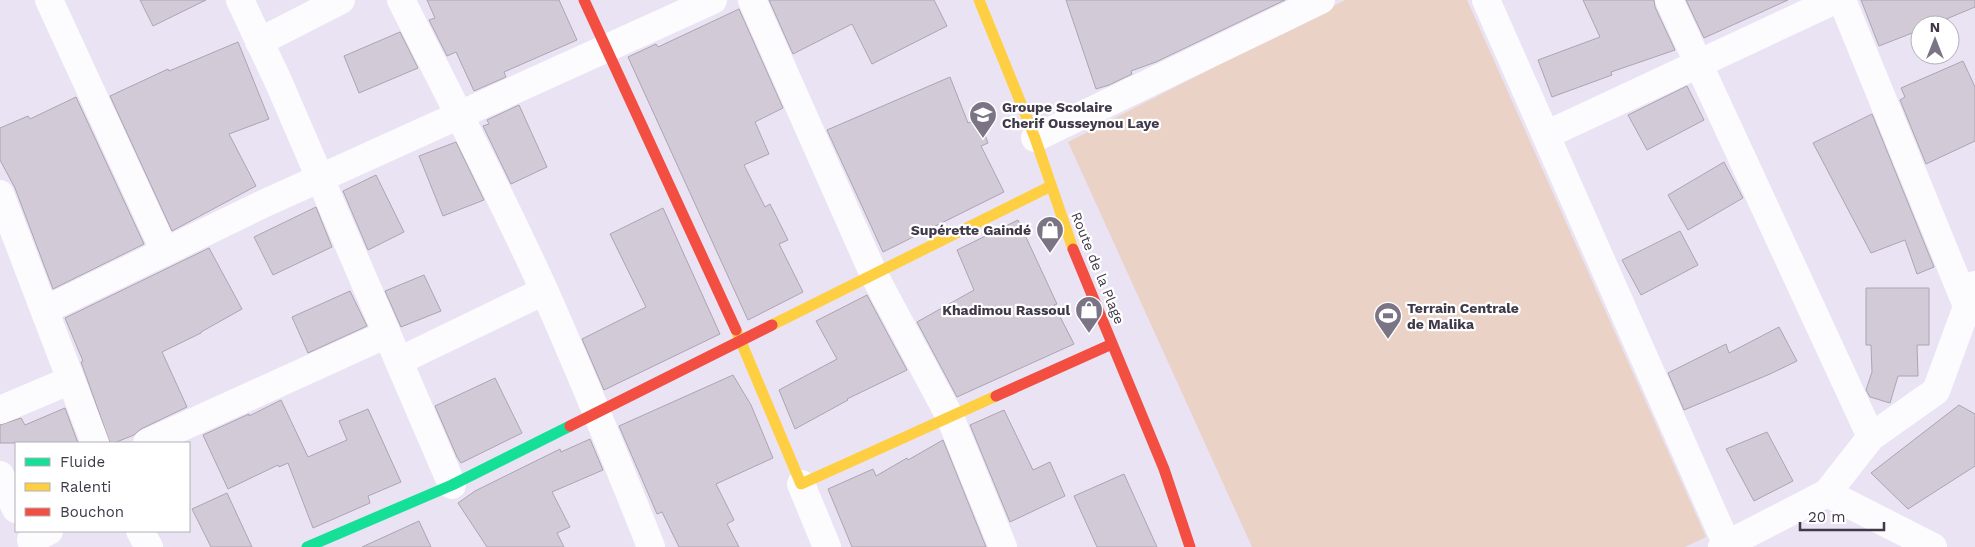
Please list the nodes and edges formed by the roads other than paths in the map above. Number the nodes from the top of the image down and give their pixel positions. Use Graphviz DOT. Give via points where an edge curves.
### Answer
graph roads {
  1 [pos="49,0"];
  2 [pos="240,0"];
  3 [pos="341,0"];
  4 [pos="401,0"];
  5 [pos="584,0"];
  6 [pos="713,0"];
  7 [pos="752,0"];
  8 [pos="979,0"];
  9 [pos="1321,0"];
  10 [pos="1486,0"];
  11 [pos="1668,0"];
  12 [pos="1835,0"];
  13 [pos="1842,0"];
  14 [pos="260,42"];
  15 [pos="606,48"];
  16 [pos="1698,63"];
  17 [pos="460,114"];
  18 [pos="1546,135"];
  19 [pos="1035,138"];
  20 [pos="320,178"];
  21 [pos="1051,186"];
  22 [pos="0,194"];
  23 [pos="7,233"];
  24 [pos="165,252"];
  25 [pos="874,275"];
  26 [pos="544,291"];
  27 [pos="1971,295"];
  28 [pos="45,310"];
  29 [pos="387,334"];
  30 [pos="741,341"];
  31 [pos="1112,344"];
  32 [pos="399,361"];
  33 [pos="71,380"];
  34 [pos="0,410"];
  35 [pos="597,413"];
  36 [pos="950,417"];
  37 [pos="1870,437"];
  38 [pos="95,442"];
  39 [pos="148,442"];
  40 [pos="0,475"];
  41 [pos="801,484"];
  42 [pos="452,485"];
  43 [pos="1827,493"];
  44 [pos="15,507"];
  45 [pos="141,532"];
  46 [pos="1724,546"];
  47 [pos="149,547"];
  48 [pos="307,547"];
  49 [pos="651,547"];
  50 [pos="827,547"];
  51 [pos="1003,547"];
  52 [pos="1190,547"];
  53 [pos="1932,547"];
  1 -- 24 [label="street"];
  2 -- 14 [label="street"];
  3 -- 14 [label="street"];
  4 -- 17 [label="street"];
  5 -- 15 [label="street"];
  6 -- 15 [label="street"];
  7 -- 25 [label="street"];
  8 -- 19 [label="street, Route de la Plage"];
  9 -- 19 [label="street"];
  10 -- 18 [label="street"];
  11 -- 16 [label="street"];
  12 -- 16 [label="street"];
  13 -- 27 [label="street"];
  14 -- 20 [label="street"];
  15 -- 17 [label="street"];
  15 -- 30 [label="street"];
  16 -- 18 [label="street"];
  16 -- 37 [label="street"];
  17 -- 20 [label="street"];
  17 -- 26 [label="street"];
  18 -- 46 [label="street"];
  19 -- 21 [label="street, Route de la Plage"];
  20 -- 24 [label="street"];
  20 -- 29 [label="street"];
  21 -- 25 [label="street"];
  21 -- 31 [label="street, Route de la Plage" via="1068,237"];
  22 -- 23 [label="street"];
  23 -- 28 [label="street"];
  24 -- 28 [label="street"];
  25 -- 30 [label="street"];
  25 -- 36 [label="street"];
  26 -- 32 [label="street"];
  26 -- 35 [label="street"];
  27 -- 37 [label="street" via="1936,391"];
  28 -- 33 [label="street"];
  29 -- 32 [label="street"];
  29 -- 39 [label="street"];
  30 -- 35 [label="street"];
  30 -- 41 [label="street"];
  31 -- 36 [label="street"];
  31 -- 52 [label="street, Route de la Plage" via="1164,469"];
  32 -- 42 [label="street"];
  33 -- 34 [label="street"];
  33 -- 38 [label="street"];
  35 -- 42 [label="street"];
  35 -- 49 [label="street"];
  36 -- 41 [label="street"];
  36 -- 51 [label="street"];
  37 -- 43 [label="street"];
  40 -- 44 [label="street"];
  41 -- 50 [label="street"];
  42 -- 48 [label="street"];
  43 -- 46 [label="street"];
  43 -- 53 [label="street"];
  45 -- 47 [label="street"];
}
